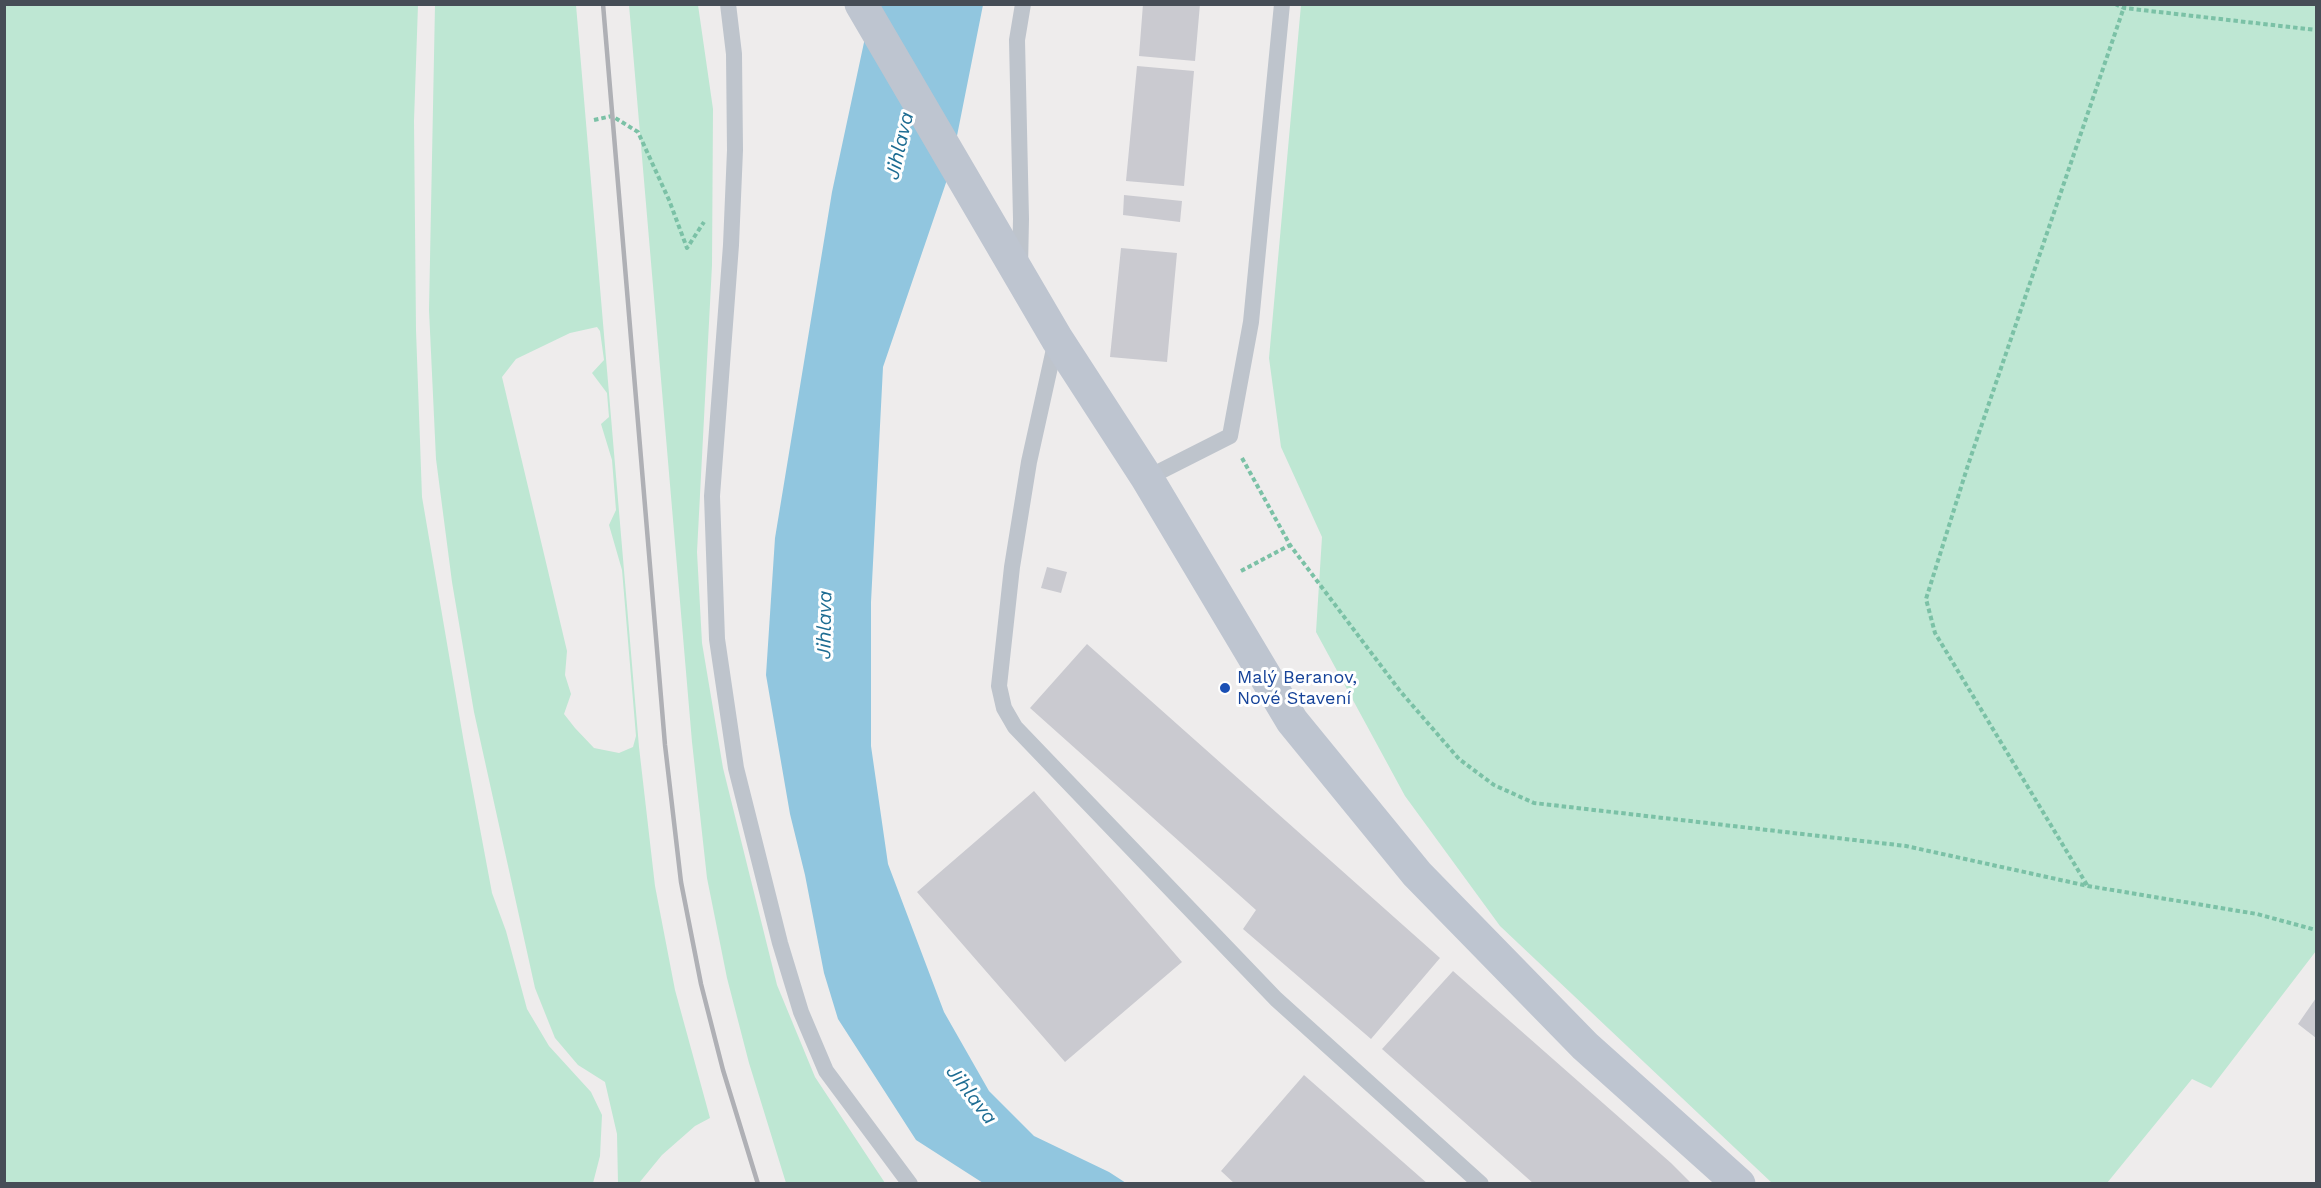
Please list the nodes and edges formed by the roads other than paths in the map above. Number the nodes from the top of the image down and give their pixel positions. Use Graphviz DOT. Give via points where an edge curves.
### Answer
graph roads {
  1 [pos="728,4"];
  2 [pos="861,4"];
  3 [pos="1023,4"];
  4 [pos="1282,4"];
  5 [pos="1020,278"];
  6 [pos="1057,339"];
  7 [pos="1147,478"];
  8 [pos="910,1184"];
  9 [pos="1481,1184"];
  10 [pos="1740,1184"];
  1 -- 8 [label="lane" via="734,54 735,150 712,496 717,639 736,768 801,1012 826,1071"];
  2 -- 5 [label="street"];
  3 -- 5 [label="lane" via="1017,40"];
  4 -- 7 [label="lane" via="1251,322 1230,436"];
  5 -- 6 [label="street"];
  6 -- 7 [label="street"];
  6 -- 9 [label="lane" via="1029,462 1012,567 999,686 1004,708 1015,727 1276,999"];
  7 -- 10 [label="street" via="1292,721 1417,874 1585,1046"];
}
